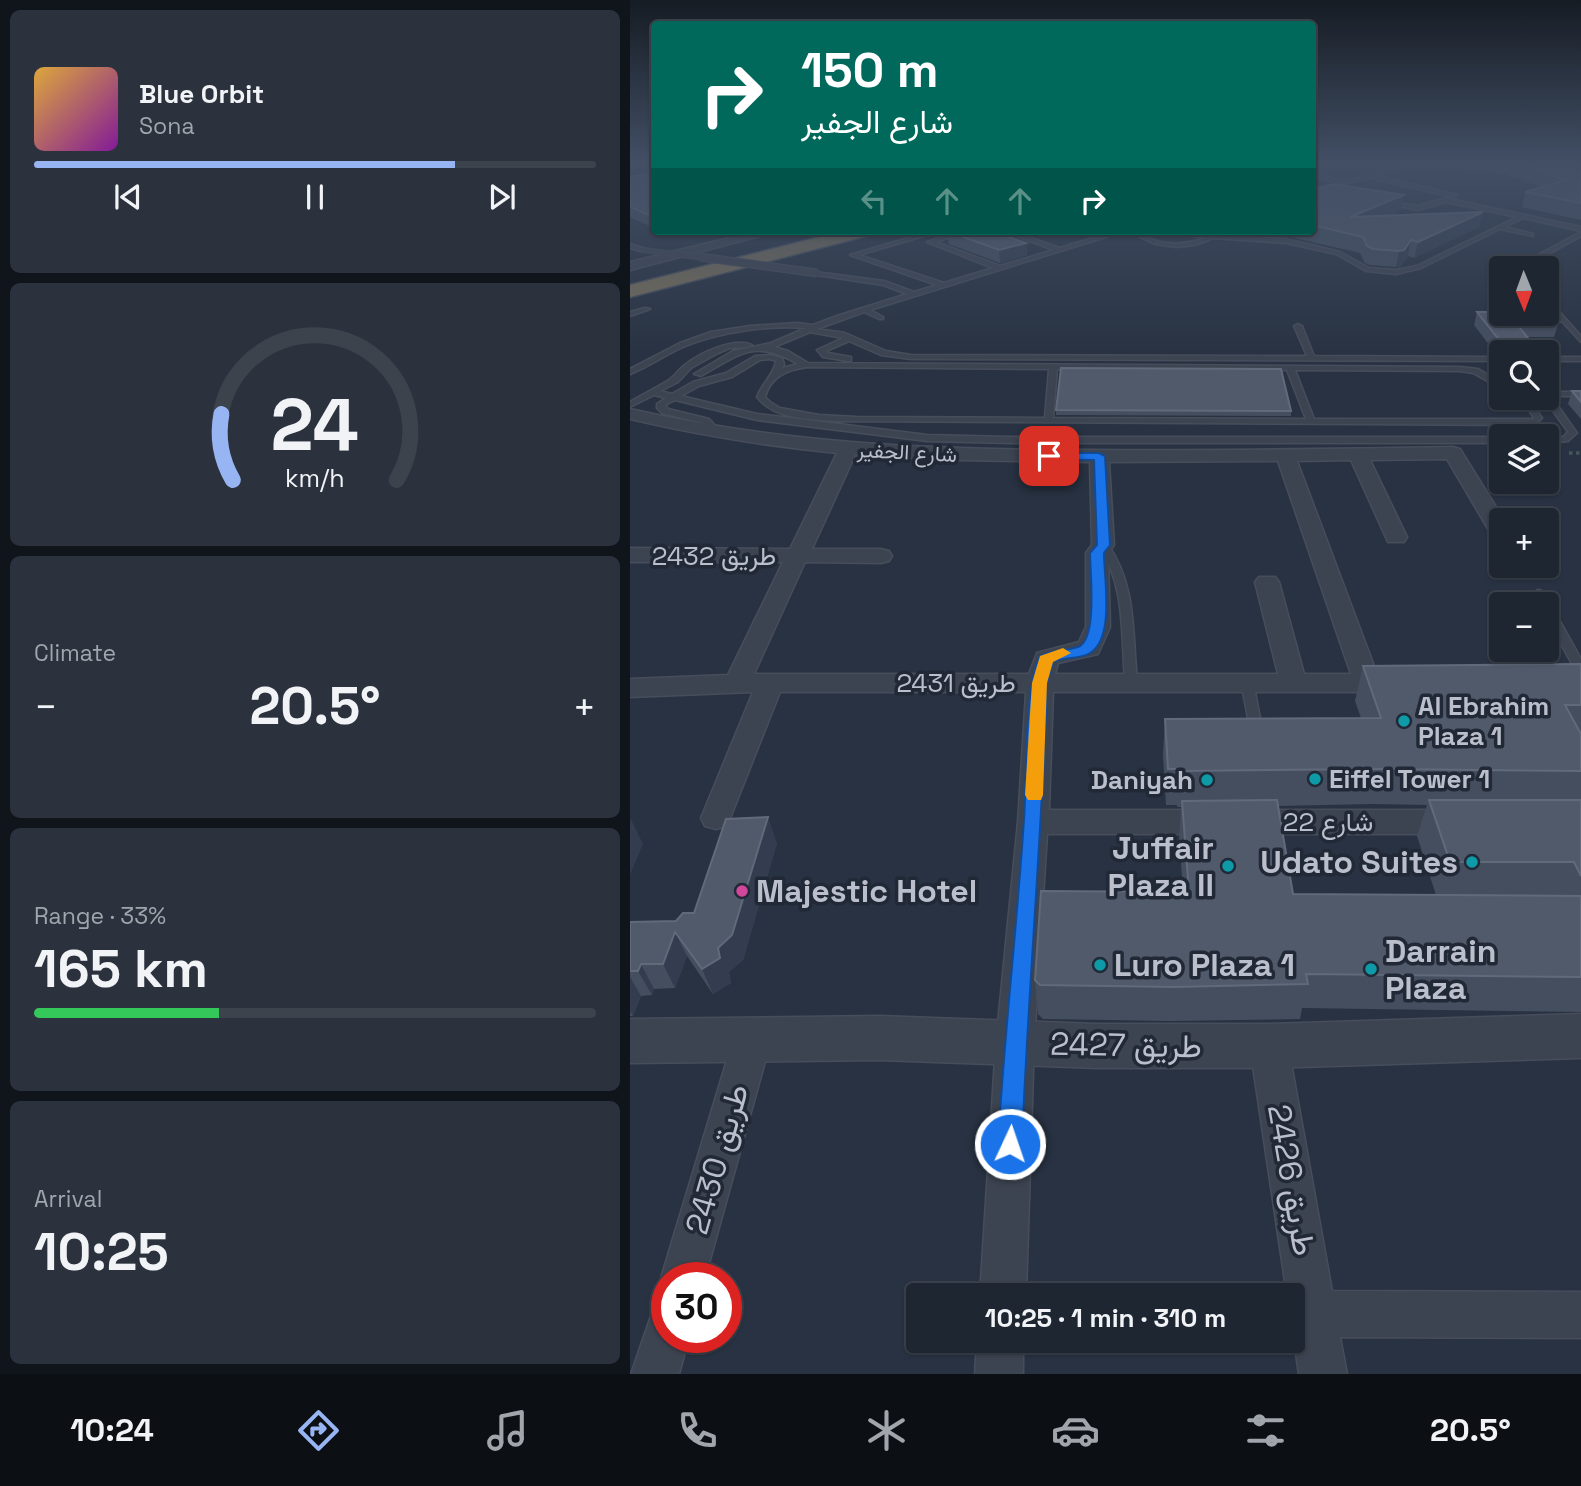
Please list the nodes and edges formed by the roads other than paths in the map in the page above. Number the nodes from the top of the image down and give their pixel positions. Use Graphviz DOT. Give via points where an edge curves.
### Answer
graph roads {
  1 [pos="1504,226"];
  2 [pos="1562,226"];
  3 [pos="1501,228"];
  4 [pos="1581,231"];
  5 [pos="757,235"];
  6 [pos="771,235"];
  7 [pos="809,235"];
  8 [pos="848,235"];
  9 [pos="925,235"];
  10 [pos="952,235"];
  11 [pos="1017,235"];
  12 [pos="1109,235"];
  13 [pos="1145,235"];
  14 [pos="1194,235"];
  15 [pos="1531,235"];
  16 [pos="1210,236"];
  17 [pos="1566,241"];
  18 [pos="724,243"];
  19 [pos="1342,243"];
  20 [pos="1581,244"];
  21 [pos="630,246"];
  22 [pos="1327,249"];
  23 [pos="1060,250"];
  24 [pos="1540,256"];
  25 [pos="630,266"];
  26 [pos="1000,268"];
  27 [pos="630,280"];
  28 [pos="943,285"];
  29 [pos="630,291"];
  30 [pos="913,294"];
  31 [pos="647,309"];
  32 [pos="864,309"];
  33 [pos="630,314"];
  34 [pos="1559,315"];
  35 [pos="881,318"];
  36 [pos="1298,326"];
  37 [pos="813,329"];
  38 [pos="850,338"];
  39 [pos="1581,340"];
  40 [pos="765,352"];
  41 [pos="891,354"];
  42 [pos="1311,357"];
  43 [pos="1489,359"];
  44 [pos="1559,359"];
  45 [pos="1581,359"];
  46 [pos="807,365"];
  47 [pos="1053,367"];
  48 [pos="1290,368"];
  49 [pos="630,372"];
  50 [pos="683,372"];
  51 [pos="777,372"];
  52 [pos="698,374"];
  53 [pos="711,379"];
  54 [pos="1489,381"];
  55 [pos="653,392"];
  56 [pos="1581,394"];
  57 [pos="1559,395"];
  58 [pos="674,397"];
  59 [pos="630,405"];
  60 [pos="1533,410"];
  61 [pos="1557,410"];
  62 [pos="630,414"];
  63 [pos="1049,421"];
  64 [pos="1311,422"];
  65 [pos="716,431"];
  66 [pos="1559,439"];
  67 [pos="1489,440"];
  68 [pos="848,449"];
  69 [pos="1358,455"];
  70 [pos="1099,456"];
  71 [pos="1286,456"];
  72 [pos="1489,512"];
  73 [pos="1396,537"];
  74 [pos="1103,545"];
  75 [pos="630,555"];
  76 [pos="881,555"];
  77 [pos="798,556"];
  78 [pos="1267,582"];
  79 [pos="1559,630"];
  80 [pos="1581,669"];
  81 [pos="1130,681"];
  82 [pos="1247,682"];
  83 [pos="1293,682"];
  84 [pos="1367,682"];
  85 [pos="737,683"];
  86 [pos="770,683"];
  87 [pos="1040,683"];
  88 [pos="1420,683"];
  89 [pos="1554,683"];
  90 [pos="1581,683"];
  91 [pos="630,688"];
  92 [pos="1255,723"];
  93 [pos="716,818"];
  94 [pos="1485,821"];
  95 [pos="1033,822"];
  96 [pos="1581,1036"];
  97 [pos="752,1040"];
  98 [pos="630,1041"];
  99 [pos="1015,1043"];
  100 [pos="1269,1046"];
  101 [pos="688,1262"];
  102 [pos="1004,1283"];
  103 [pos="1314,1314"];
  104 [pos="1581,1315"];
  105 [pos="661,1353"];
  106 [pos="1000,1353"];
  107 [pos="655,1374"];
  108 [pos="999,1374"];
  109 [pos="1323,1374"];
  1 -- 3 [label="lane"];
  2 -- 4 [label="lane"];
  3 -- 15 [label="lane"];
  3 -- 22 [label="lane" via="1405,271 1368,270"];
  4 -- 17 [label="lane"];
  5 -- 18 [label="street"];
  6 -- 18 [label="highway"];
  7 -- 27 [label="highway"];
  8 -- 29 [label="highway"];
  9 -- 28 [label="lane" via="853,255"];
  10 -- 26 [label="lane" via="930,243"];
  11 -- 23 [label="lane"];
  12 -- 23 [label="lane"];
  13 -- 16 [label="lane" via="1157,243 1199,243"];
  14 -- 16 [label="lane"];
  16 -- 22 [label="lane"];
  17 -- 20 [label="lane"];
  17 -- 24 [label="lane"];
  18 -- 25 [label="street"];
  19 -- 22 [label="lane"];
  21 -- 30 [label="lane, bridge" via="884,283"];
  23 -- 26 [label="lane"];
  26 -- 28 [label="lane"];
  28 -- 30 [label="lane"];
  30 -- 32 [label="lane"];
  31 -- 33 [label="lane"];
  32 -- 35 [label="lane"];
  32 -- 37 [label="lane"];
  34 -- 39 [label="lane"];
  36 -- 42 [label="lane"];
  37 -- 38 [label="lane"];
  37 -- 40 [label="lane"];
  37 -- 49 [label="lane" via="805,325 712,332"];
  38 -- 41 [label="lane"];
  38 -- 41 [label="lane" via="824,346 821,353 852,359"];
  40 -- 46 [label="lane" via="785,353"];
  40 -- 50 [label="lane" via="737,345 721,348"];
  40 -- 51 [label="lane" via="780,362"];
  40 -- 52 [label="lane" via="736,353"];
  40 -- 53 [label="lane" via="729,374"];
  41 -- 42 [label="lane" via="922,358"];
  42 -- 43 [label="lane"];
  44 -- 45 [label="lane"];
  46 -- 47 [label="lane"];
  46 -- 51 [label="lane"];
  47 -- 48 [label="lane"];
  47 -- 63 [label="lane"];
  48 -- 54 [label="lane" via="1467,370"];
  48 -- 64 [label="lane"];
  50 -- 52 [label="lane"];
  50 -- 55 [label="lane"];
  51 -- 63 [label="lane" via="763,389 762,401 796,414"];
  52 -- 53 [label="lane"];
  53 -- 58 [label="lane"];
  55 -- 58 [label="lane"];
  55 -- 59 [label="lane"];
  56 -- 57 [label="lane"];
  58 -- 65 [label="lane, شارع الجفير" via="661,408 706,421"];
  58 -- 67 [label="lane" via="757,417 953,439"];
  60 -- 64 [label="lane" via="1538,418 1535,422"];
  61 -- 66 [label="lane" via="1573,433"];
  62 -- 65 [label="street, شارع الجفير"];
  63 -- 64 [label="lane"];
  65 -- 68 [label="street, شارع الجفير"];
  68 -- 70 [label="street, شارع الجفير"];
  68 -- 77 [label="street, طريق 2432"];
  69 -- 71 [label="street, شارع الجفير"];
  69 -- 72 [label="street, شارع الجفير" via="1454,453"];
  69 -- 73 [label="street"];
  70 -- 71 [label="street, شارع الجفير"];
  70 -- 74 [label="street"];
  71 -- 84 [label="street"];
  74 -- 81 [label="lane" via="1115,559 1124,585"];
  74 -- 87 [label="street" via="1097,553 1098,627 1093,644 1046,659"];
  75 -- 77 [label="street, طريق 2432"];
  76 -- 77 [label="street"];
  77 -- 85 [label="street, طريق 2432"];
  78 -- 83 [label="street"];
  79 -- 80 [label="lane"];
  81 -- 82 [label="street, طريق 2431"];
  81 -- 87 [label="street, طريق 2431"];
  82 -- 83 [label="street, طريق 2431"];
  82 -- 92 [label="lane"];
  83 -- 84 [label="street, طريق 2431"];
  84 -- 88 [label="street, طريق 2431"];
  85 -- 86 [label="street, طريق 2431"];
  85 -- 91 [label="street, طريق 2431"];
  86 -- 87 [label="street, طريق 2431"];
  86 -- 93 [label="street"];
  87 -- 95 [label="street"];
  89 -- 90 [label="street"];
  94 -- 95 [label="street, شارع 22"];
  95 -- 99 [label="street"];
  96 -- 100 [label="street, طريق 2427"];
  97 -- 98 [label="street, طريق 2427"];
  97 -- 99 [label="street, طريق 2427"];
  97 -- 101 [label="street, طريق 2430"];
  99 -- 100 [label="street, طريق 2427"];
  99 -- 102 [label="street"];
  100 -- 103 [label="street, طريق 2426"];
  103 -- 104 [label="street"];
  103 -- 109 [label="street, طريق 2426"];
  105 -- 107 [label="street"];
  106 -- 108 [label="street"];
}
